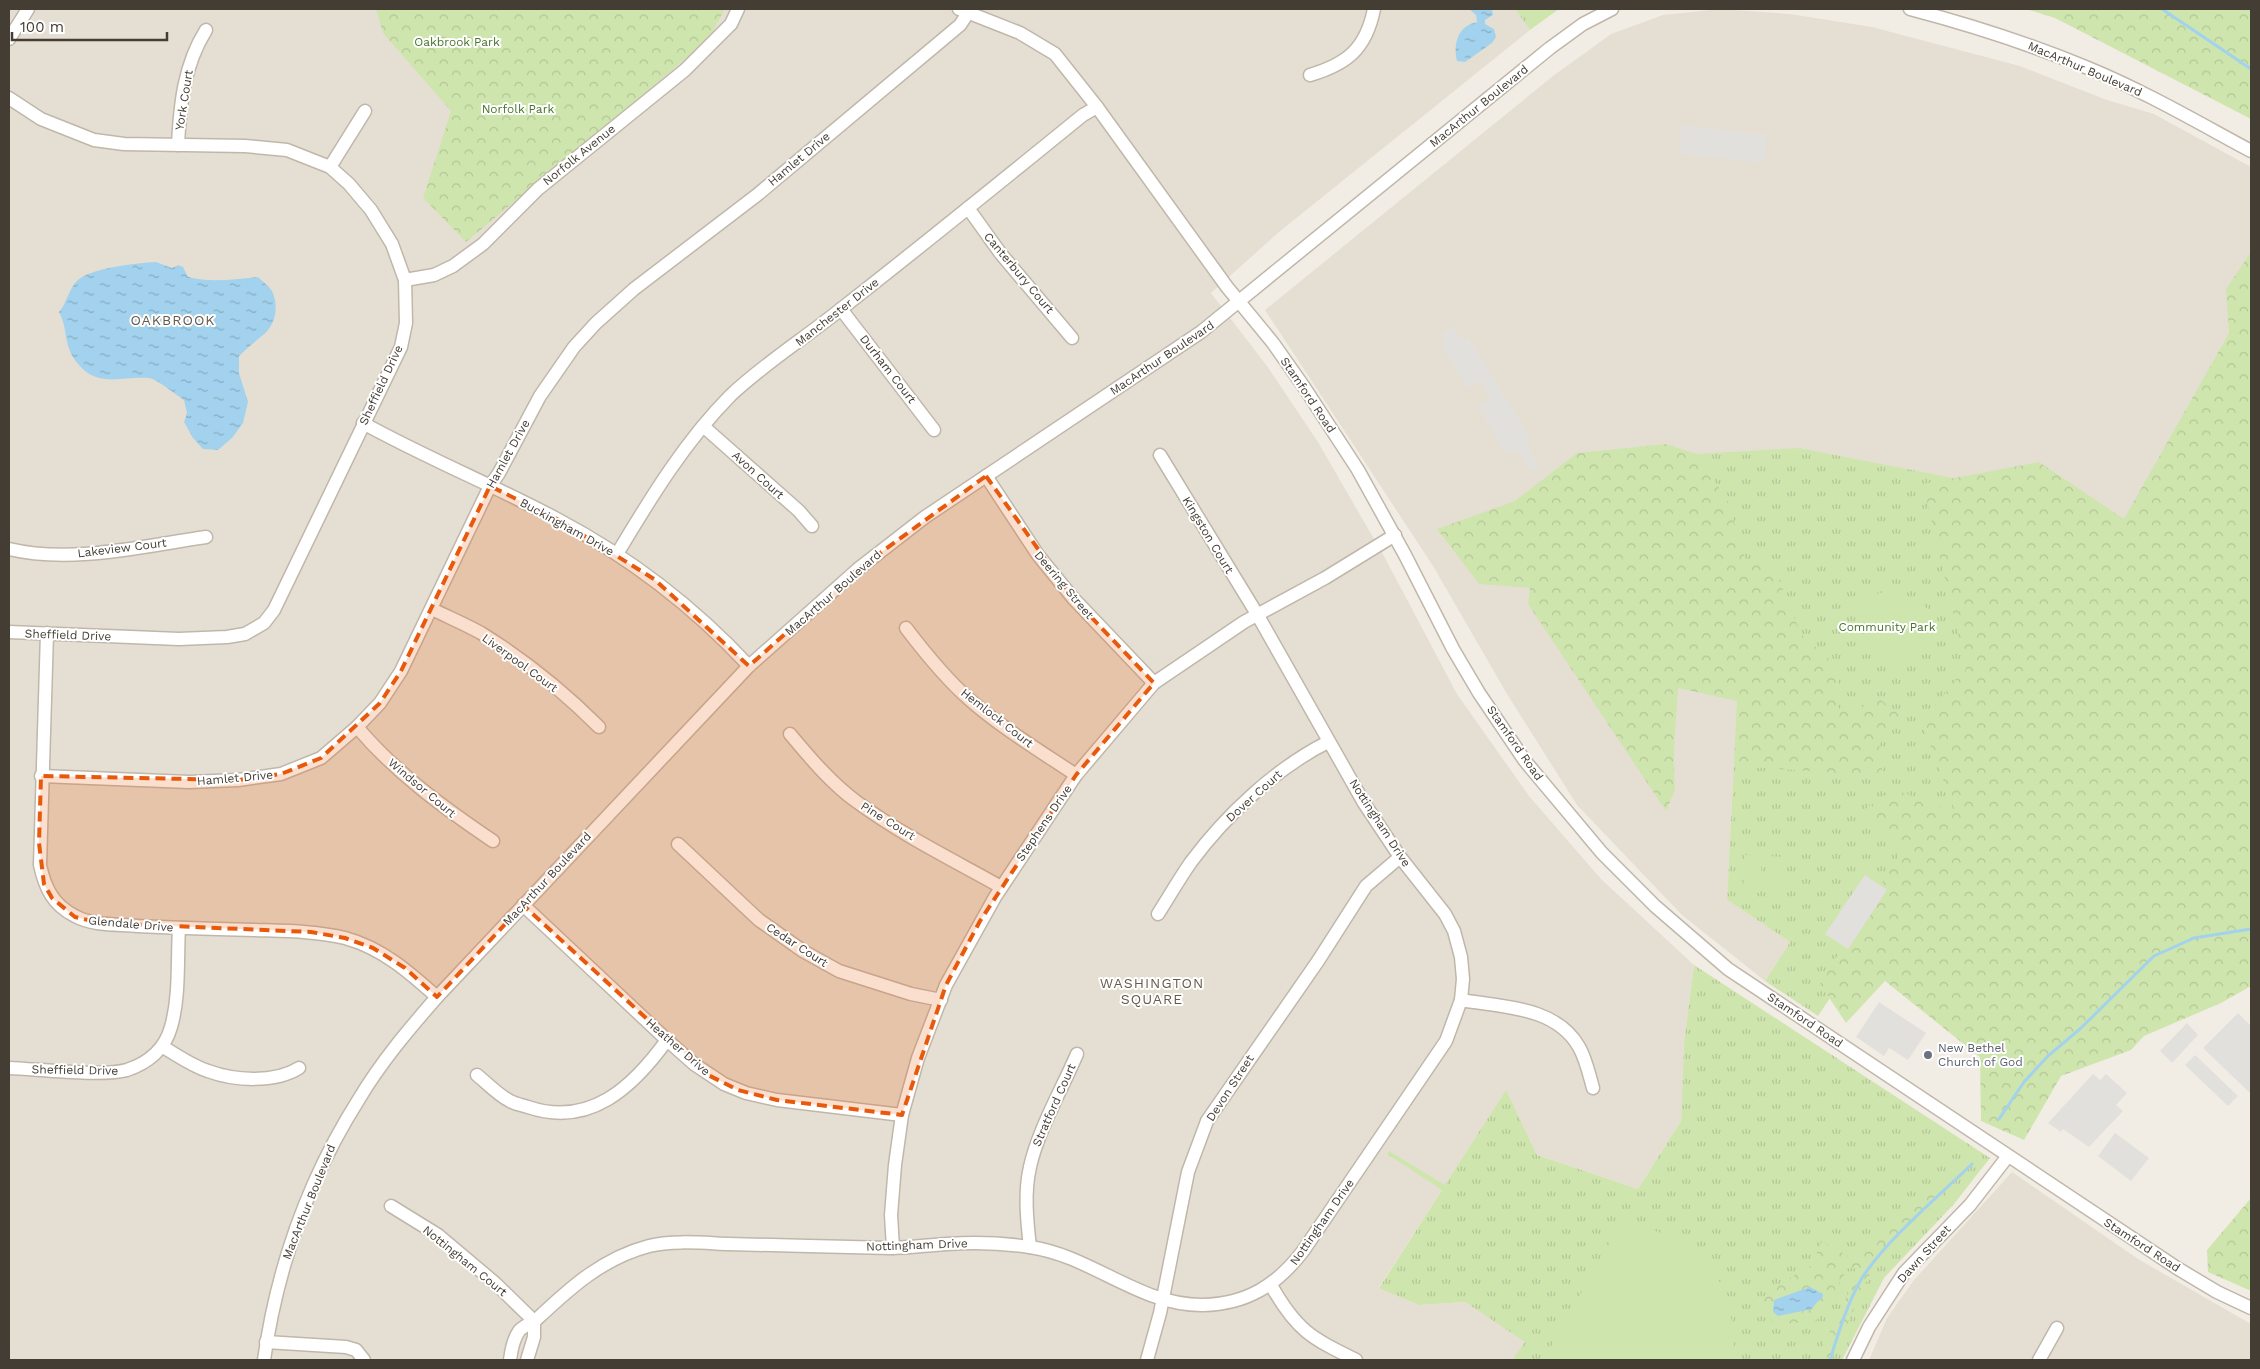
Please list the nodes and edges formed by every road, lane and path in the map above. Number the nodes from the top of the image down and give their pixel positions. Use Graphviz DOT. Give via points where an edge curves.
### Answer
graph roads {
  1 [pos="28,9"];
  2 [pos="738,9"];
  3 [pos="1374,9"];
  4 [pos="1612,9"];
  5 [pos="1910,9"];
  6 [pos="964,11"];
  7 [pos="206,30"];
  8 [pos="9,39"];
  9 [pos="1310,75"];
  10 [pos="9,98"];
  11 [pos="1097,107"];
  12 [pos="365,111"];
  13 [pos="178,145"];
  14 [pos="2251,151"];
  15 [pos="330,167"];
  16 [pos="968,208"];
  17 [pos="405,280"];
  18 [pos="1240,303"];
  19 [pos="841,309"];
  20 [pos="1072,338"];
  21 [pos="363,423"];
  22 [pos="703,426"];
  23 [pos="934,430"];
  24 [pos="1160,455"];
  25 [pos="986,476"];
  26 [pos="490,486"];
  27 [pos="812,526"];
  28 [pos="1394,536"];
  29 [pos="206,538"];
  30 [pos="9,549"];
  31 [pos="616,554"];
  32 [pos="432,609"];
  33 [pos="1257,614"];
  34 [pos="906,628"];
  35 [pos="9,632"];
  36 [pos="47,633"];
  37 [pos="749,666"];
  38 [pos="1154,683"];
  39 [pos="357,727"];
  40 [pos="599,727"];
  41 [pos="790,734"];
  42 [pos="1328,742"];
  43 [pos="1076,775"];
  44 [pos="41,776"];
  45 [pos="493,841"];
  46 [pos="678,844"];
  47 [pos="1400,857"];
  48 [pos="1001,887"];
  49 [pos="523,905"];
  50 [pos="1158,914"];
  51 [pos="179,928"];
  52 [pos="437,997"];
  53 [pos="941,1000"];
  54 [pos="1461,1000"];
  55 [pos="667,1040"];
  56 [pos="163,1047"];
  57 [pos="1077,1054"];
  58 [pos="9,1068"];
  59 [pos="299,1068"];
  60 [pos="477,1075"];
  61 [pos="1593,1088"];
  62 [pos="902,1115"];
  63 [pos="2008,1156"];
  64 [pos="392,1206"];
  65 [pos="1030,1247"];
  66 [pos="893,1248"];
  67 [pos="1271,1285"];
  68 [pos="1162,1300"];
  69 [pos="2251,1308"];
  70 [pos="534,1321"];
  71 [pos="2057,1328"];
  72 [pos="266,1342"];
  73 [pos="264,1360"];
  74 [pos="364,1360"];
  75 [pos="510,1360"];
  76 [pos="527,1360"];
  77 [pos="1147,1360"];
  78 [pos="1356,1360"];
  79 [pos="1853,1360"];
  80 [pos="2039,1360"];
  1 -- 8 [label="street"];
  2 -- 17 [label="street, Norfolk Avenue" via="731,24 685,70 538,188 483,244 453,266 434,275"];
  3 -- 9 [label="street" via="1366,36 1347,59"];
  4 -- 18 [label="street, MacArthur Boulevard" via="1583,24 1550,48"];
  5 -- 14 [label="street, MacArthur Boulevard" via="2024,43 2089,68"];
  6 -- 11 [label="street, Stamford Road" via="1020,33 1055,54"];
  6 -- 26 [label="street, Hamlet Drive" via="960,25 764,189 634,289 596,323 540,396"];
  7 -- 13 [label="street, York Court" via="195,47 185,76"];
  10 -- 13 [label="street, Sheffield Drive" via="41,119 94,140"];
  11 -- 16 [label="street, Manchester Drive"];
  11 -- 18 [label="street, Stamford Road"];
  12 -- 15 [label="street"];
  13 -- 15 [label="street, Sheffield Drive" via="288,150"];
  15 -- 17 [label="street, Sheffield Drive" via="372,210 392,244"];
  16 -- 19 [label="street, Manchester Drive"];
  16 -- 20 [label="street, Canterbury Court" via="1001,254"];
  17 -- 21 [label="street, Sheffield Drive" via="406,323 401,346"];
  18 -- 25 [label="street, MacArthur Boulevard" via="1170,354"];
  18 -- 28 [label="street, Stamford Road" via="1304,387 1358,470"];
  19 -- 22 [label="street, Manchester Drive" via="744,384"];
  19 -- 23 [label="street, Durham Court"];
  21 -- 26 [label="street, Buckingham Drive"];
  21 -- 36 [label="street, Sheffield Drive" via="274,610 264,623 245,634 227,638"];
  22 -- 27 [label="street, Avon Court"];
  22 -- 31 [label="street, Manchester Drive"];
  24 -- 33 [label="street, Kingston Court"];
  25 -- 37 [label="street, MacArthur Boulevard" via="925,517 858,569"];
  25 -- 38 [label="street, Deering Street" via="1038,555 1073,598"];
  26 -- 31 [label="street, Buckingham Drive" via="557,519"];
  26 -- 32 [label="street, Hamlet Drive"];
  28 -- 33 [label="street, Stephens Drive"];
  28 -- 63 [label="street, Stamford Road" via="1479,693 1526,761 1602,853 1655,906 1728,969"];
  29 -- 30 [label="street, Lakeview Court" via="75,555"];
  31 -- 37 [label="street, Buckingham Drive" via="687,606"];
  32 -- 39 [label="street, Hamlet Drive" via="401,671 380,703"];
  32 -- 40 [label="street, Liverpool Court" via="480,633 533,669"];
  33 -- 38 [label="street, Stephens Drive"];
  33 -- 42 [label="street, Nottingham Drive"];
  34 -- 43 [label="street, Hemlock Court" via="934,664 969,699"];
  35 -- 36 [label="street, Sheffield Drive"];
  36 -- 44 [label="street, Glendale Drive"];
  37 -- 49 [label="street, MacArthur Boulevard"];
  38 -- 43 [label="street, Stephens Drive"];
  39 -- 44 [label="street, Hamlet Drive" via="321,758 281,774 190,782"];
  39 -- 45 [label="street, Windsor Court" via="399,771 445,809"];
  41 -- 48 [label="street, Pine Court" via="814,763 856,801"];
  42 -- 47 [label="street, Nottingham Drive"];
  42 -- 50 [label="street, Dover Court" via="1287,767 1230,815 1191,862"];
  43 -- 48 [label="street, Stephens Drive"];
  44 -- 51 [label="street, Glendale Drive" via="40,865 44,884 52,898 68,912 87,921"];
  46 -- 53 [label="street, Cedar Court" via="759,920 803,951 839,971"];
  47 -- 54 [label="street, Nottingham Drive" via="1438,903 1454,931 1462,968"];
  47 -- 68 [label="street, Devon Street" via="1366,886 1207,1121 1188,1172"];
  48 -- 53 [label="street, Stephens Drive" via="963,953"];
  49 -- 52 [label="street, MacArthur Boulevard"];
  49 -- 55 [label="street, Heather Drive"];
  51 -- 52 [label="street, Glendale Drive" via="311,932 345,938 373,948 405,968"];
  51 -- 56 [label="street" via="176,996 171,1027"];
  52 -- 72 [label="street, MacArthur Boulevard" via="378,1069 330,1150 283,1266"];
  53 -- 62 [label="street, Stephens Drive" via="918,1058"];
  54 -- 61 [label="street" via="1518,1008 1542,1016 1567,1031 1579,1047"];
  54 -- 67 [label="street, Nottingham Drive" via="1453,1026 1435,1059 1303,1251"];
  55 -- 60 [label="street" via="619,1092 596,1106 571,1114 543,1112 510,1101"];
  55 -- 62 [label="street, Heather Drive" via="708,1074 746,1093 776,1100"];
  56 -- 58 [label="street, Sheffield Drive" via="126,1070"];
  56 -- 59 [label="street" via="207,1071 234,1077 288,1075"];
  57 -- 65 [label="street, Stratford Court" via="1039,1136 1029,1168 1026,1213"];
  62 -- 66 [label="street, Stephens Drive" via="891,1215"];
  63 -- 69 [label="street, Stamford Road" via="2177,1268 2216,1292"];
  63 -- 79 [label="street, Dawn Street" via="1970,1204 1904,1273 1869,1327"];
  64 -- 70 [label="street, Nottingham Court" via="438,1235"];
  65 -- 66 [label="street, Nottingham Drive" via="950,1243"];
  65 -- 68 [label="street, Nottingham Drive" via="1093,1267"];
  66 -- 70 [label="street, Nottingham Drive" via="694,1243 652,1245 620,1255 591,1272"];
  67 -- 68 [label="street, Nottingham Drive" via="1255,1294 1216,1305"];
  67 -- 78 [label="street" via="1296,1324 1316,1339"];
  68 -- 77 [label="street, Devon Street"];
  70 -- 75 [label="street, Nottingham Drive" via="520,1330"];
  70 -- 76 [label="street" via="534,1337"];
  71 -- 80 [label="street"];
  72 -- 73 [label="street, MacArthur Boulevard"];
  72 -- 74 [label="street" via="346,1347 356,1350"];
}
